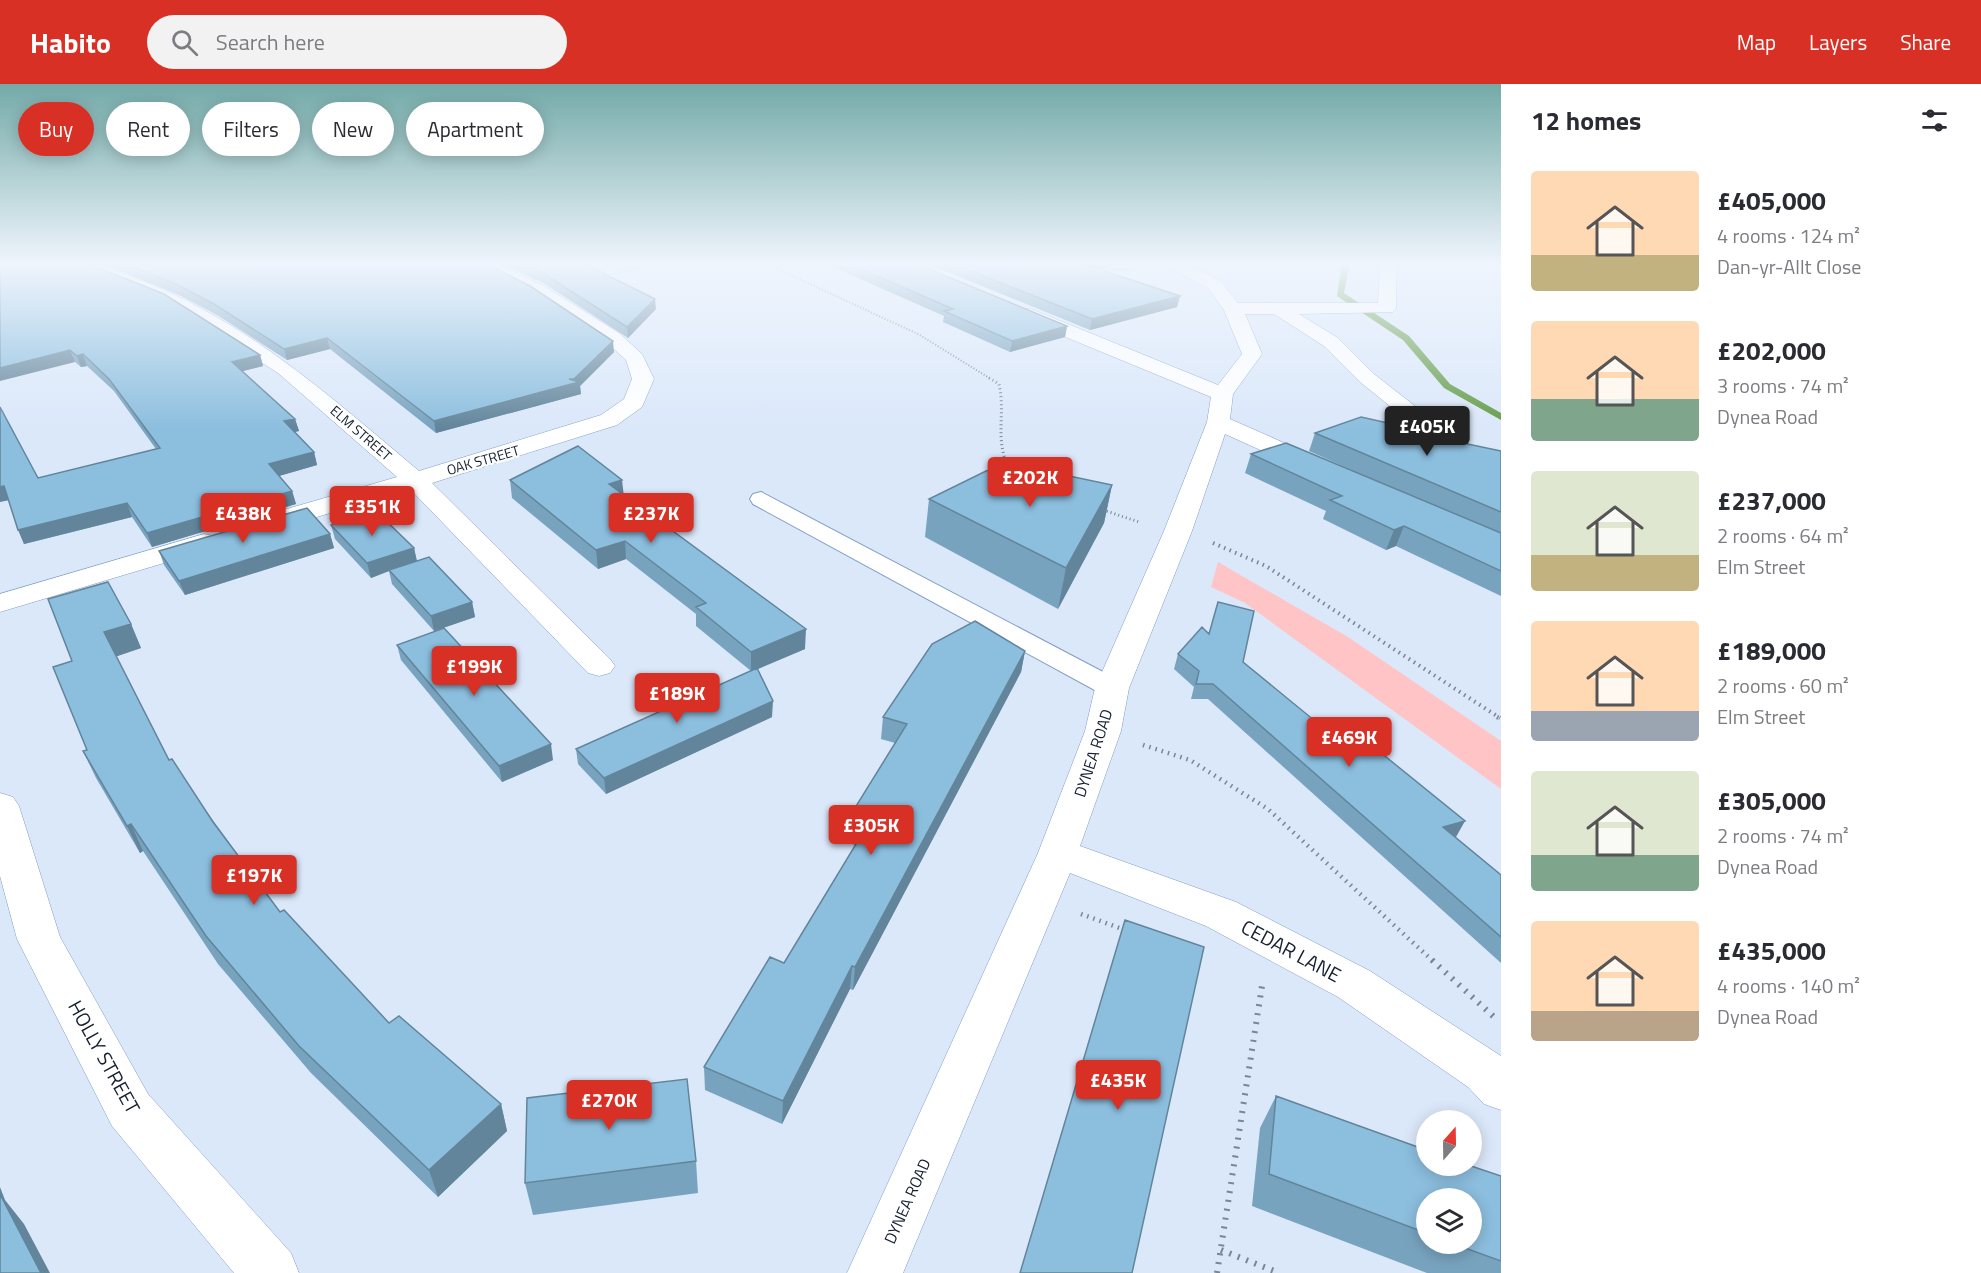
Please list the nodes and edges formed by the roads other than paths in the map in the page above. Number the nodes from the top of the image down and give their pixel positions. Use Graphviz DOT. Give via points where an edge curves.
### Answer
graph roads {
  1 [pos="202,317"];
  2 [pos="581,317"];
  3 [pos="1032,317"];
  4 [pos="1237,317"];
  5 [pos="1291,317"];
  6 [pos="1220,408"];
  7 [pos="1409,410"];
  8 [pos="1338,475"];
  9 [pos="414,480"];
  10 [pos="761,499"];
  11 [pos="0,603"];
  12 [pos="599,666"];
  13 [pos="1112,688"];
  14 [pos="0,806"];
  15 [pos="1058,853"];
  16 [pos="1501,1088"];
  17 [pos="271,1273"];
  18 [pos="875,1273"];
  1 -- 9 [label="street, ELM STREET" via="285,369"];
  2 -- 9 [label="street, OAK STREET" via="635,358 643,379 634,402 609,420"];
  3 -- 6 [label="street"];
  4 -- 6 [label="street, DYNEA ROAD" via="1252,354"];
  5 -- 7 [label="street" via="1330,342 1367,378"];
  6 -- 8 [label="street"];
  6 -- 13 [label="street, DYNEA ROAD" via="1178,531"];
  9 -- 11 [label="street, OAK STREET"];
  9 -- 12 [label="street, ELM STREET"];
  10 -- 13 [label="lane"];
  13 -- 15 [label="street, DYNEA ROAD" via="1103,731"];
  14 -- 17 [label="street, HOLLY STREET" via="39,939 130,1110"];
  15 -- 16 [label="street, CEDAR LANE" via="1221,914 1354,984 1485,1072"];
  15 -- 18 [label="street, DYNEA ROAD"];
}
